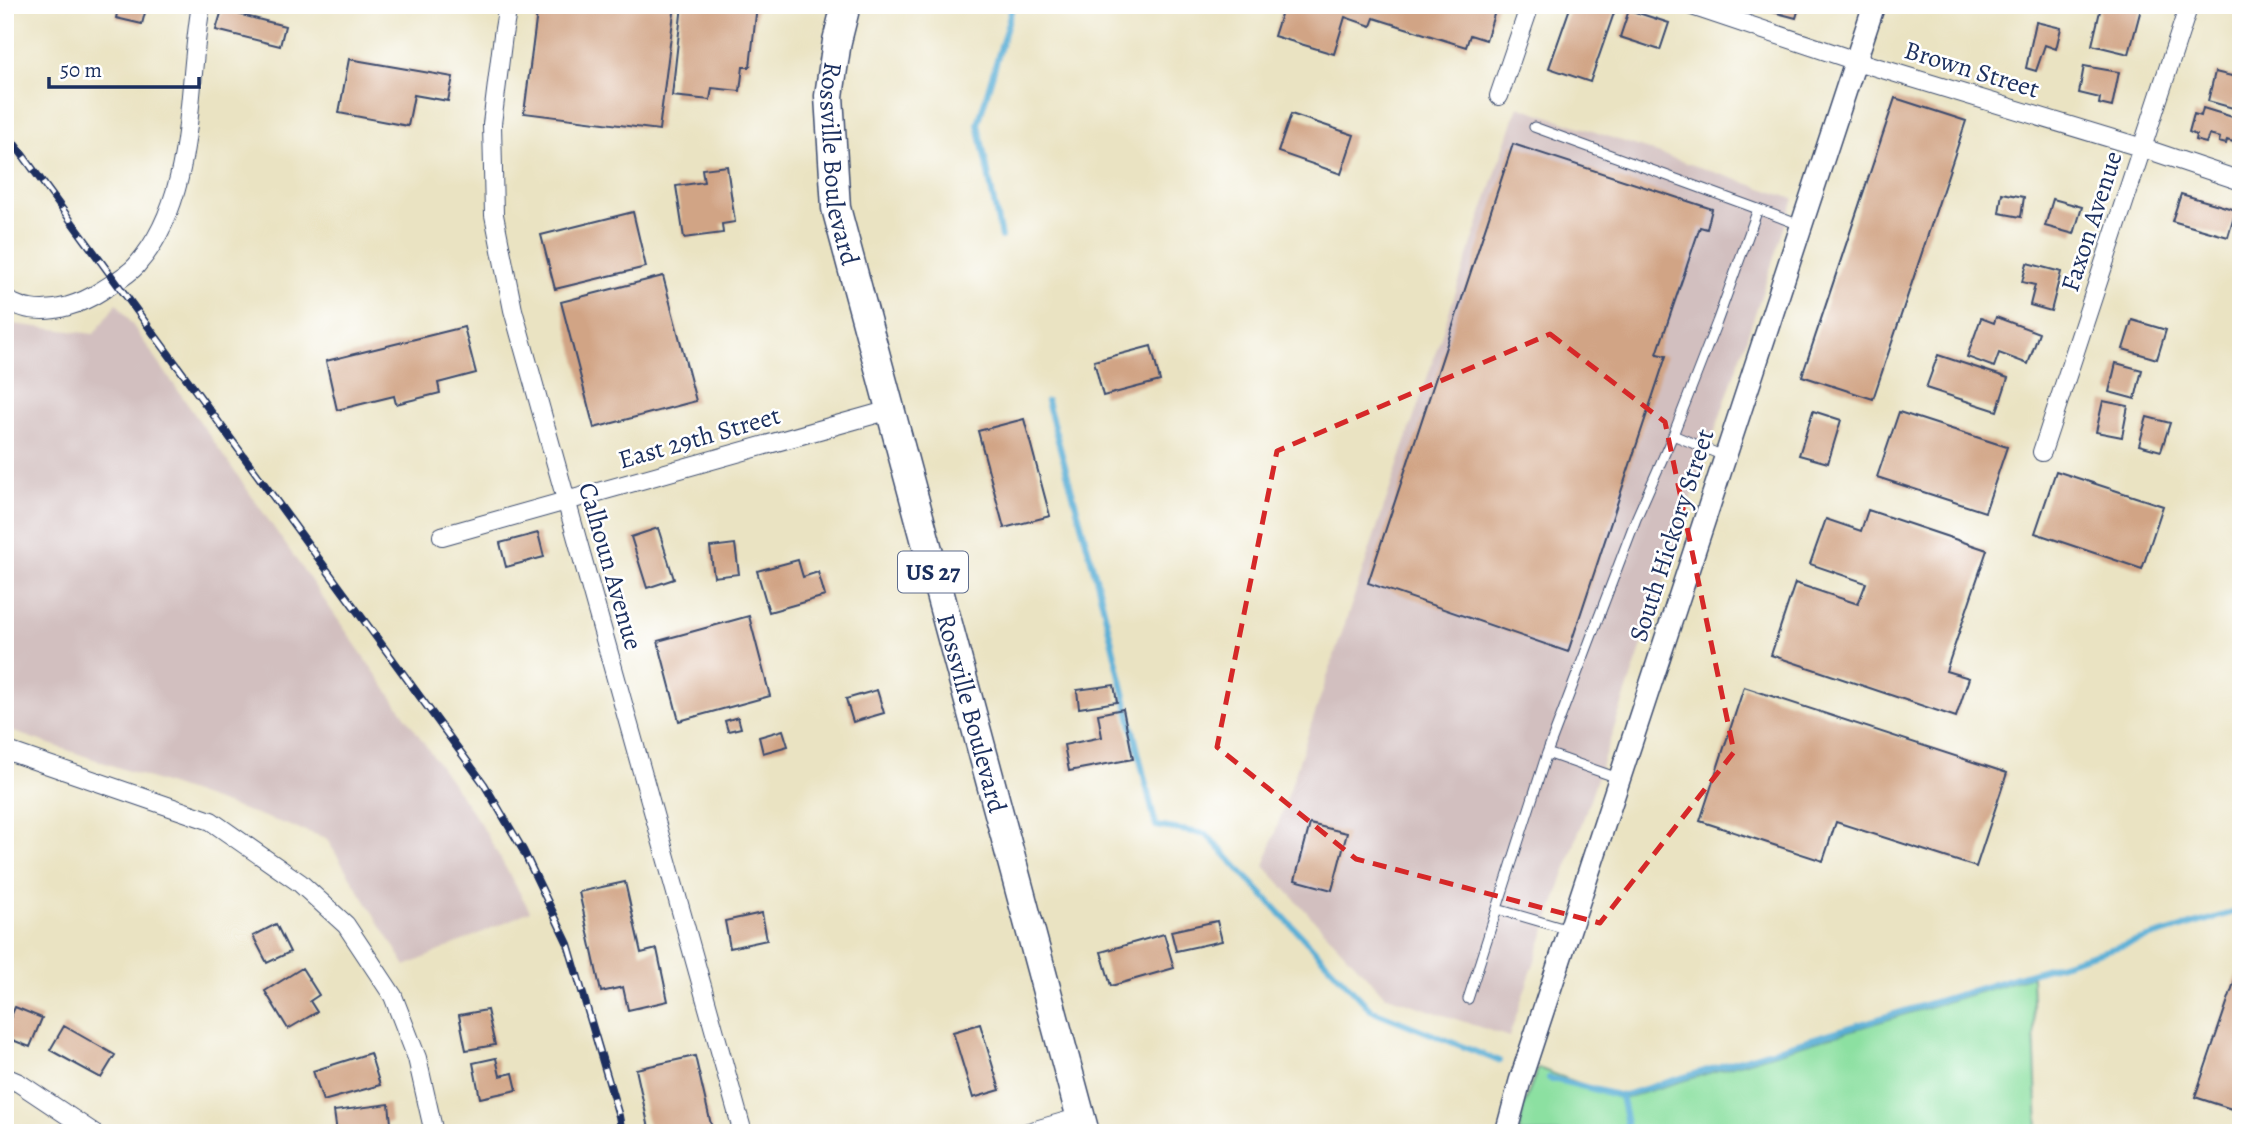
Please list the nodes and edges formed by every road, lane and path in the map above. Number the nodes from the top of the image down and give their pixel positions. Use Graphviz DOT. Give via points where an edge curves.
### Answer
graph roads {
  1 [pos="201,5"];
  2 [pos="508,5"];
  3 [pos="846,5"];
  4 [pos="1530,5"];
  5 [pos="1689,5"];
  6 [pos="1874,5"];
  7 [pos="2189,5"];
  8 [pos="1856,61"];
  9 [pos="1499,96"];
  10 [pos="1534,127"];
  11 [pos="2143,148"];
  12 [pos="2241,181"];
  13 [pos="1758,209"];
  14 [pos="1800,225"];
  15 [pos="5,300"];
  16 [pos="890,410"];
  17 [pos="1673,435"];
  18 [pos="2042,452"];
  19 [pos="1726,457"];
  20 [pos="566,502"];
  21 [pos="442,536"];
  22 [pos="5,750"];
  23 [pos="1548,753"];
  24 [pos="1619,779"];
  25 [pos="1497,909"];
  26 [pos="1570,930"];
  27 [pos="1468,999"];
  28 [pos="5,1077"];
  29 [pos="1083,1125"];
  30 [pos="94,1133"];
  31 [pos="434,1133"];
  32 [pos="743,1133"];
  33 [pos="1025,1133"];
  34 [pos="1506,1133"];
  1 -- 15 [label="street" via="187,142 155,241 134,267 87,299 59,309 30,309"];
  2 -- 20 [label="street, Calhoun Avenue" via="492,124 494,215 513,310"];
  3 -- 16 [label="highway, Rossville Boulevard / US 27" via="829,96 836,208"];
  4 -- 9 [label="street"];
  5 -- 8 [label="street, Brown Street"];
  6 -- 8 [label="street, South Hickory Street"];
  7 -- 11 [label="street, Faxon Avenue"];
  8 -- 11 [label="street, Brown Street"];
  8 -- 14 [label="street, South Hickory Street"];
  10 -- 13 [label="lane"];
  11 -- 12 [label="street, Brown Street"];
  11 -- 18 [label="street, Faxon Avenue"];
  13 -- 14 [label="lane"];
  13 -- 17 [label="lane"];
  14 -- 19 [label="street, South Hickory Street"];
  16 -- 20 [label="street, East 29th Street"];
  16 -- 29 [label="highway, Rossville Boulevard / US 27"];
  17 -- 19 [label="lane"];
  17 -- 23 [label="lane" via="1636,519"];
  19 -- 24 [label="street, South Hickory Street"];
  20 -- 21 [label="street, East 29th Street"];
  20 -- 32 [label="street, Calhoun Avenue"];
  22 -- 31 [label="street" via="211,821 300,883 346,925 393,996 417,1058"];
  23 -- 24 [label="lane"];
  23 -- 25 [label="lane"];
  24 -- 26 [label="street, South Hickory Street"];
  25 -- 26 [label="lane"];
  25 -- 27 [label="lane"];
  26 -- 34 [label="street, South Hickory Street"];
  28 -- 30 [label="street"];
  29 -- 33 [label="street"];
}
